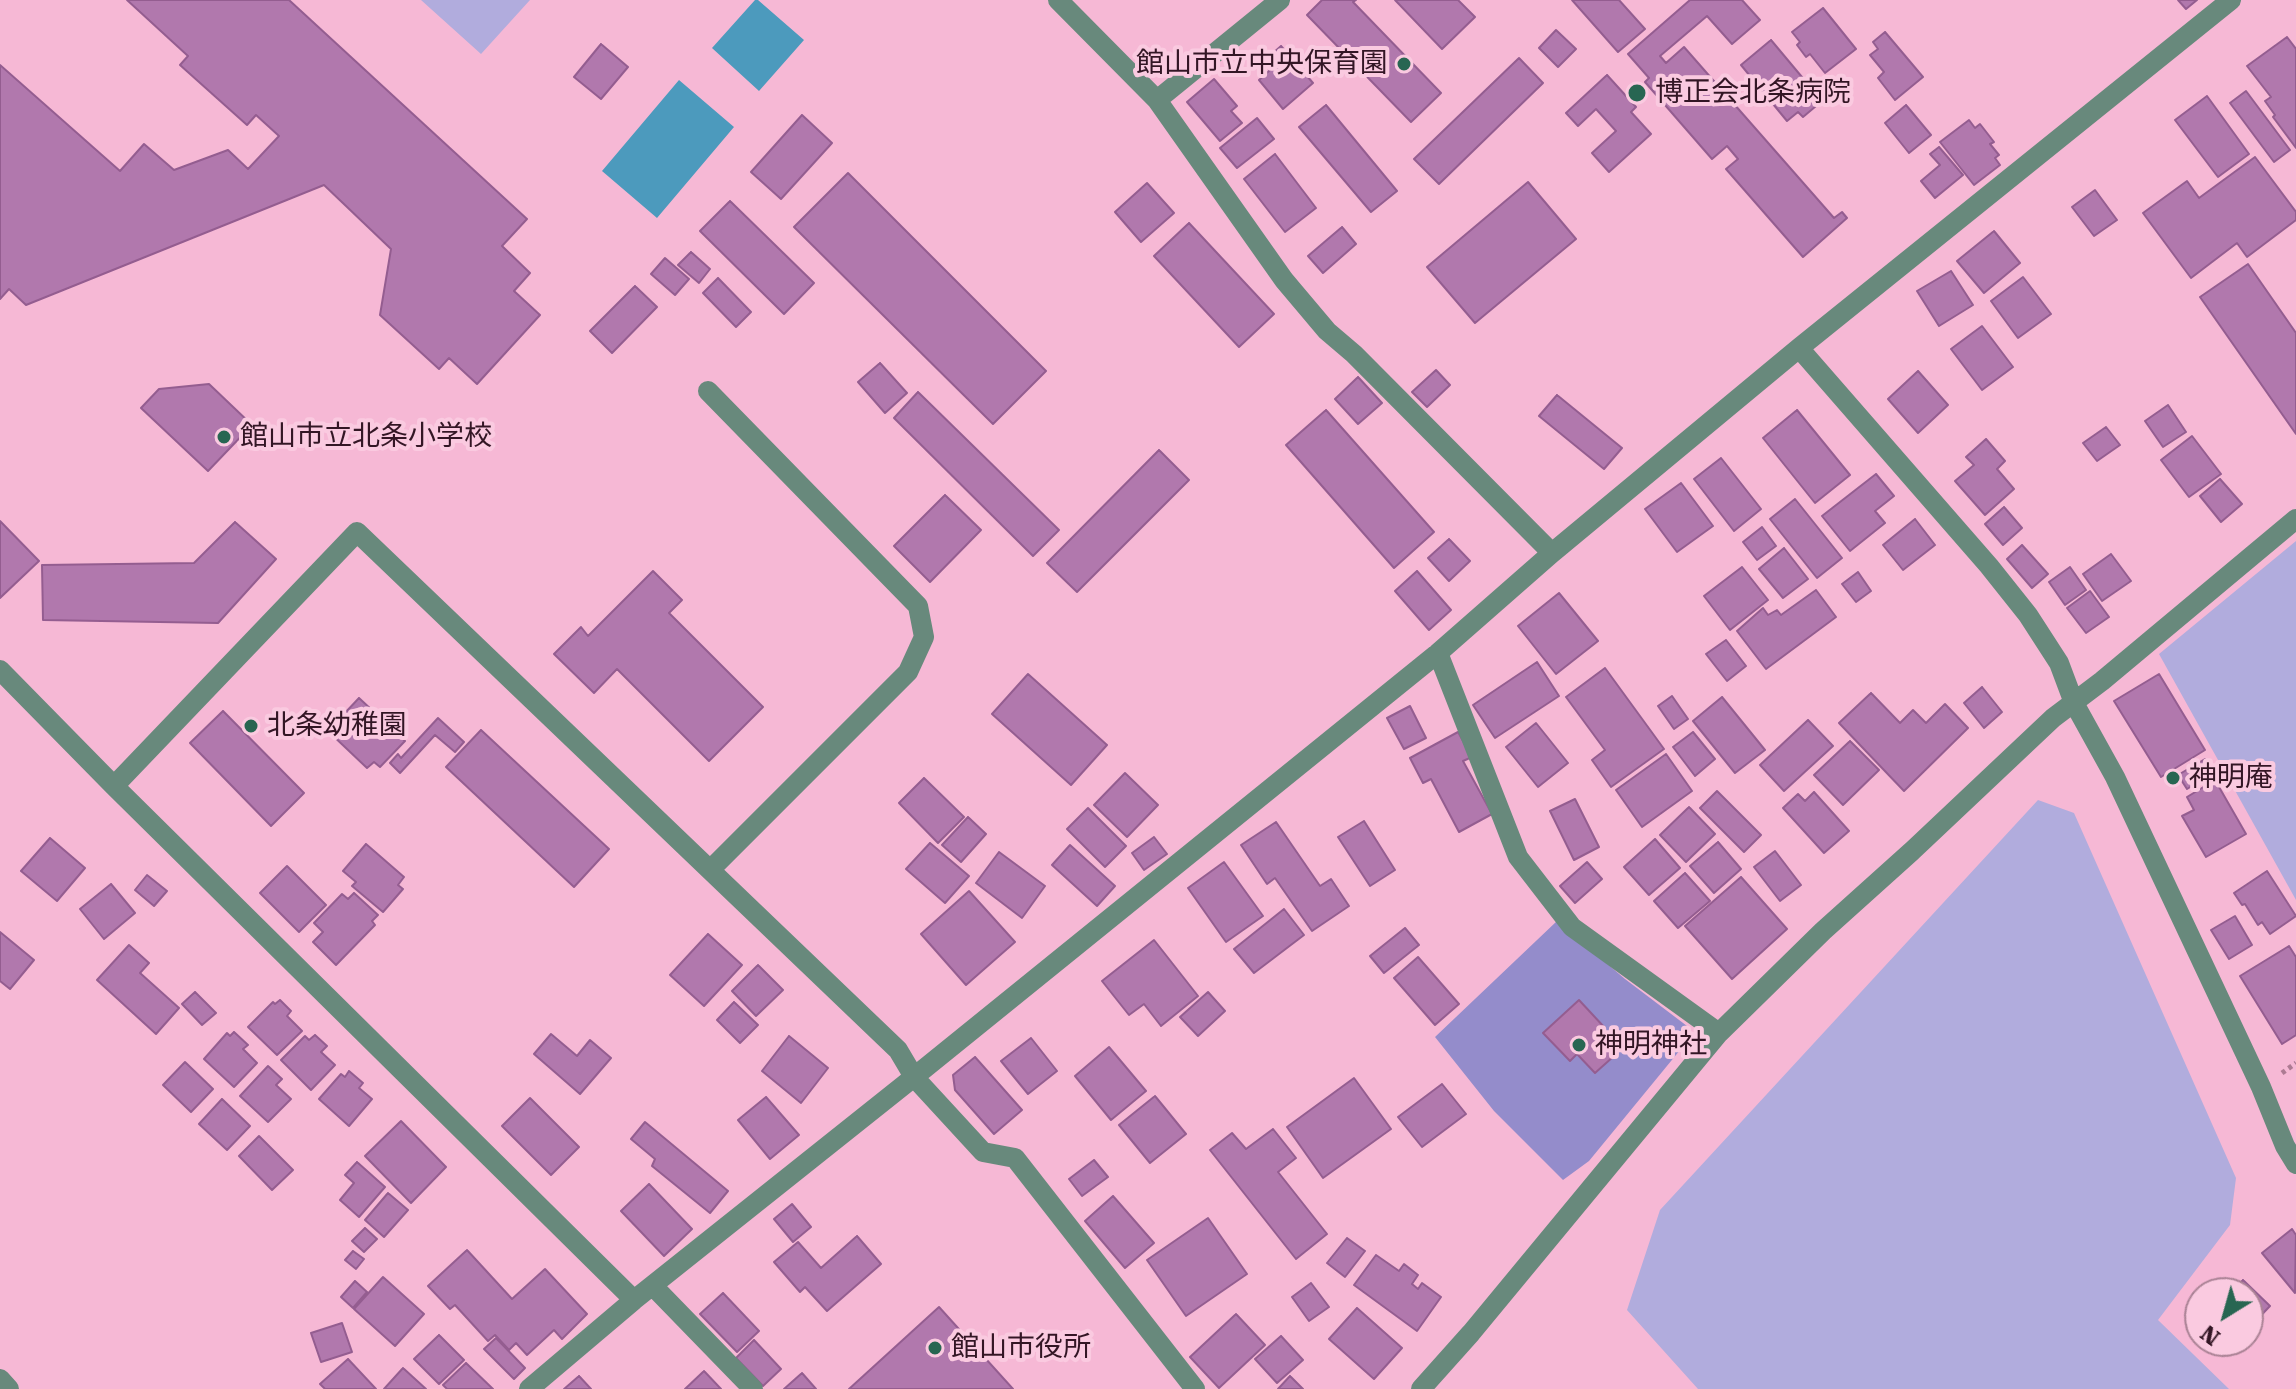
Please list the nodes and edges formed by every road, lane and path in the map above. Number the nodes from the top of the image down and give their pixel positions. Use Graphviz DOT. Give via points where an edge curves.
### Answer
graph roads {
  1 [pos="1058,0"];
  2 [pos="1280,0"];
  3 [pos="2231,0"];
  4 [pos="1157,100"];
  5 [pos="1799,348"];
  6 [pos="708,391"];
  7 [pos="2296,519"];
  8 [pos="1552,553"];
  9 [pos="1438,653"];
  10 [pos="0,670"];
  11 [pos="2074,703"];
  12 [pos="114,786"];
  13 [pos="710,870"];
  14 [pos="1719,1033"];
  15 [pos="914,1077"];
  16 [pos="2296,1164"];
  17 [pos="653,1286"];
  18 [pos="634,1300"];
  19 [pos="0,1379"];
  20 [pos="9,1389"];
  21 [pos="529,1389"];
  22 [pos="753,1389"];
  23 [pos="1195,1389"];
  24 [pos="1421,1389"];
  1 -- 4 [label="street"];
  2 -- 4 [label="street"];
  3 -- 5 [label="street"];
  4 -- 8 [label="street" via="1284,280 1327,331"];
  5 -- 8 [label="street"];
  5 -- 11 [label="street" via="2028,615 2059,663"];
  6 -- 13 [label="street" via="918,606 924,637 908,672"];
  7 -- 11 [label="street"];
  8 -- 9 [label="street"];
  9 -- 14 [label="street" via="1518,857 1572,927"];
  9 -- 15 [label="street"];
  10 -- 12 [label="street"];
  11 -- 14 [label="street"];
  11 -- 16 [label="street" via="2115,777"];
  12 -- 13 [label="street" via="357,532"];
  12 -- 18 [label="street"];
  13 -- 15 [label="street" via="898,1050"];
  14 -- 24 [label="street"];
  15 -- 17 [label="street"];
  15 -- 23 [label="street" via="983,1152 1015,1158"];
  17 -- 18 [label="street"];
  17 -- 22 [label="street"];
  18 -- 21 [label="street"];
  19 -- 20 [label="street"];
}
